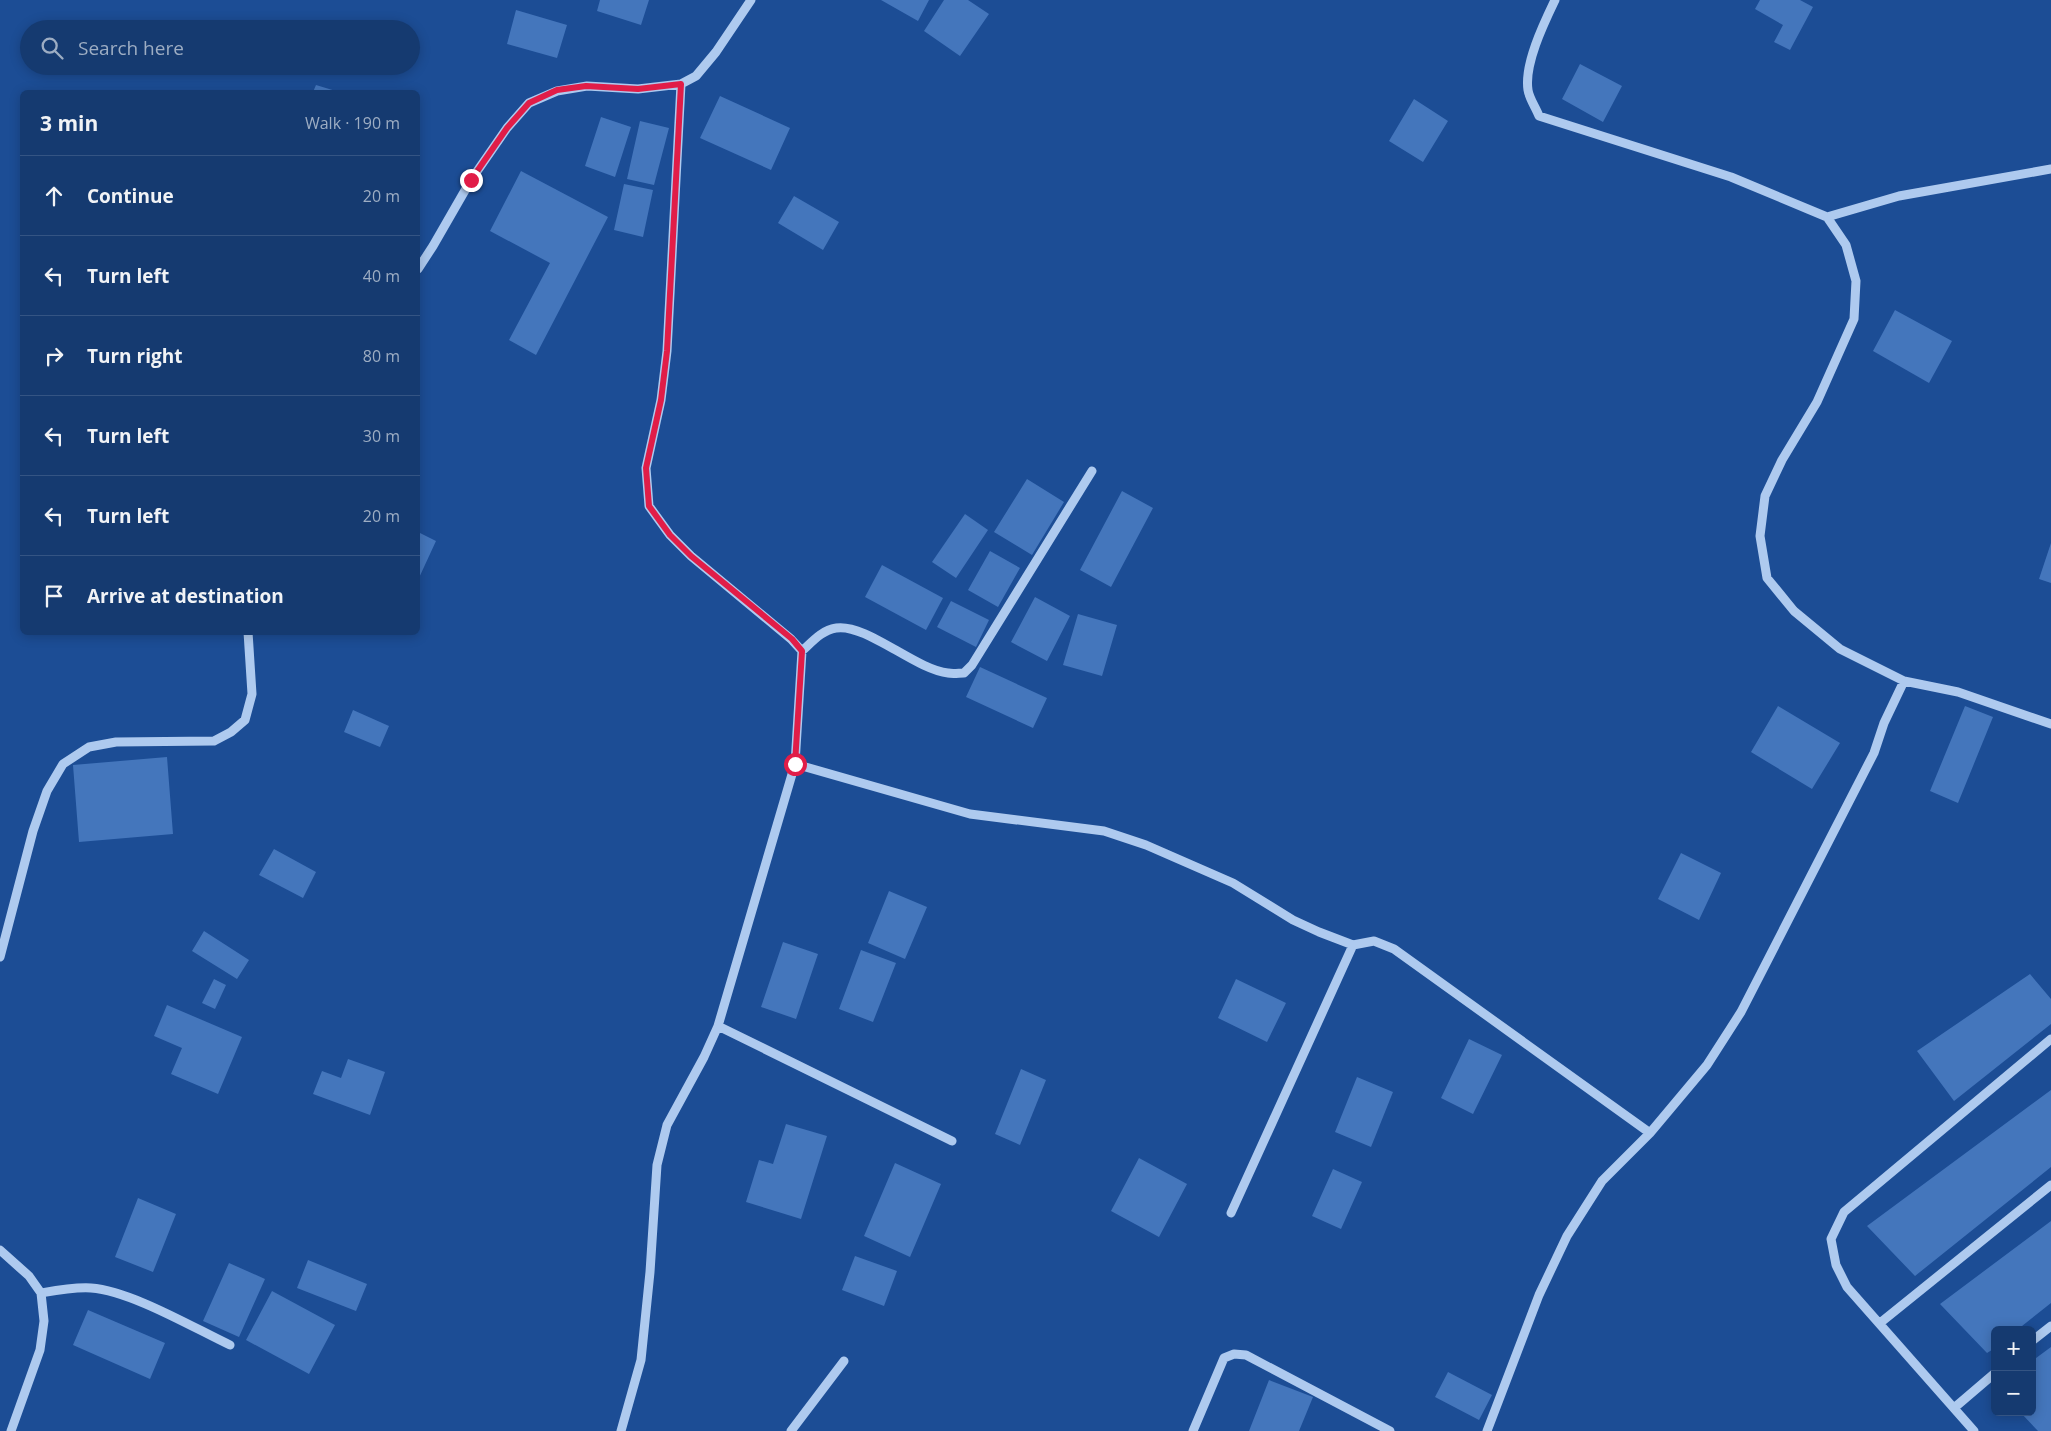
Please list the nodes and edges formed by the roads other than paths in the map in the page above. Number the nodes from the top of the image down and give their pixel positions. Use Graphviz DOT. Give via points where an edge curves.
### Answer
graph roads {
  1 [pos="751,0"];
  2 [pos="1555,0"];
  3 [pos="681,84"];
  4 [pos="2051,169"];
  5 [pos="1827,217"];
  6 [pos="420,266"];
  7 [pos="1092,471"];
  8 [pos="248,635"];
  9 [pos="802,651"];
  10 [pos="1904,681"];
  11 [pos="2051,724"];
  12 [pos="795,764"];
  13 [pos="1353,945"];
  14 [pos="0,957"];
  15 [pos="718,1026"];
  16 [pos="2051,1039"];
  17 [pos="1650,1133"];
  18 [pos="952,1140"];
  19 [pos="2051,1185"];
  20 [pos="1231,1213"];
  21 [pos="0,1250"];
  22 [pos="41,1293"];
  23 [pos="1880,1323"];
  24 [pos="2051,1326"];
  25 [pos="2036,1339"];
  26 [pos="230,1345"];
  27 [pos="844,1361"];
  28 [pos="1991,1376"];
  29 [pos="1954,1408"];
  30 [pos="11,1431"];
  31 [pos="621,1431"];
  32 [pos="791,1431"];
  33 [pos="1193,1431"];
  34 [pos="1390,1431"];
  35 [pos="1487,1431"];
  36 [pos="1974,1431"];
  1 -- 3 [label="street" via="701,70"];
  2 -- 5 [label="street" via="1540,31 1530,67 1528,90 1539,116 1731,177"];
  3 -- 6 [label="street" via="638,89 586,86 557,90 529,103 507,128 471,180"];
  3 -- 9 [label="street" via="667,351 661,400 646,468 649,506 670,535 691,556 792,639"];
  4 -- 5 [label="street" via="1900,196"];
  5 -- 10 [label="street" via="1846,245 1856,281 1854,318 1816,402 1765,496 1760,536 1767,578 1794,611 1840,649"];
  7 -- 9 [label="street" via="964,673 948,674 855,630 836,627 822,632"];
  8 -- 14 [label="street" via="252,694 245,720 232,732 214,741 116,742 89,747 63,764 47,791 33,830"];
  9 -- 12 [label="street"];
  10 -- 11 [label="street" via="1958,692"];
  10 -- 17 [label="street" via="1874,753 1741,1012 1707,1065"];
  12 -- 13 [label="street" via="970,814 1104,831 1138,842 1233,883 1293,920"];
  12 -- 15 [label="street"];
  13 -- 17 [label="street" via="1374,941 1394,949"];
  13 -- 20 [label="street"];
  15 -- 18 [label="street"];
  15 -- 31 [label="street" via="667,1125 657,1165 641,1360"];
  16 -- 23 [label="street" via="1844,1212 1830,1239 1836,1266 1847,1287"];
  17 -- 35 [label="street" via="1602,1181 1567,1236 1539,1295"];
  19 -- 23 [label="street"];
  21 -- 22 [label="street" via="29,1276"];
  22 -- 26 [label="street" via="71,1288 111,1292 133,1299"];
  22 -- 30 [label="street" via="44,1321 40,1350"];
  23 -- 29 [label="street"];
  24 -- 25 [label="street"];
  27 -- 32 [label="street"];
  28 -- 29 [label="street"];
  29 -- 36 [label="street"];
  33 -- 34 [label="street" via="1224,1358 1234,1354 1246,1355"];
}
